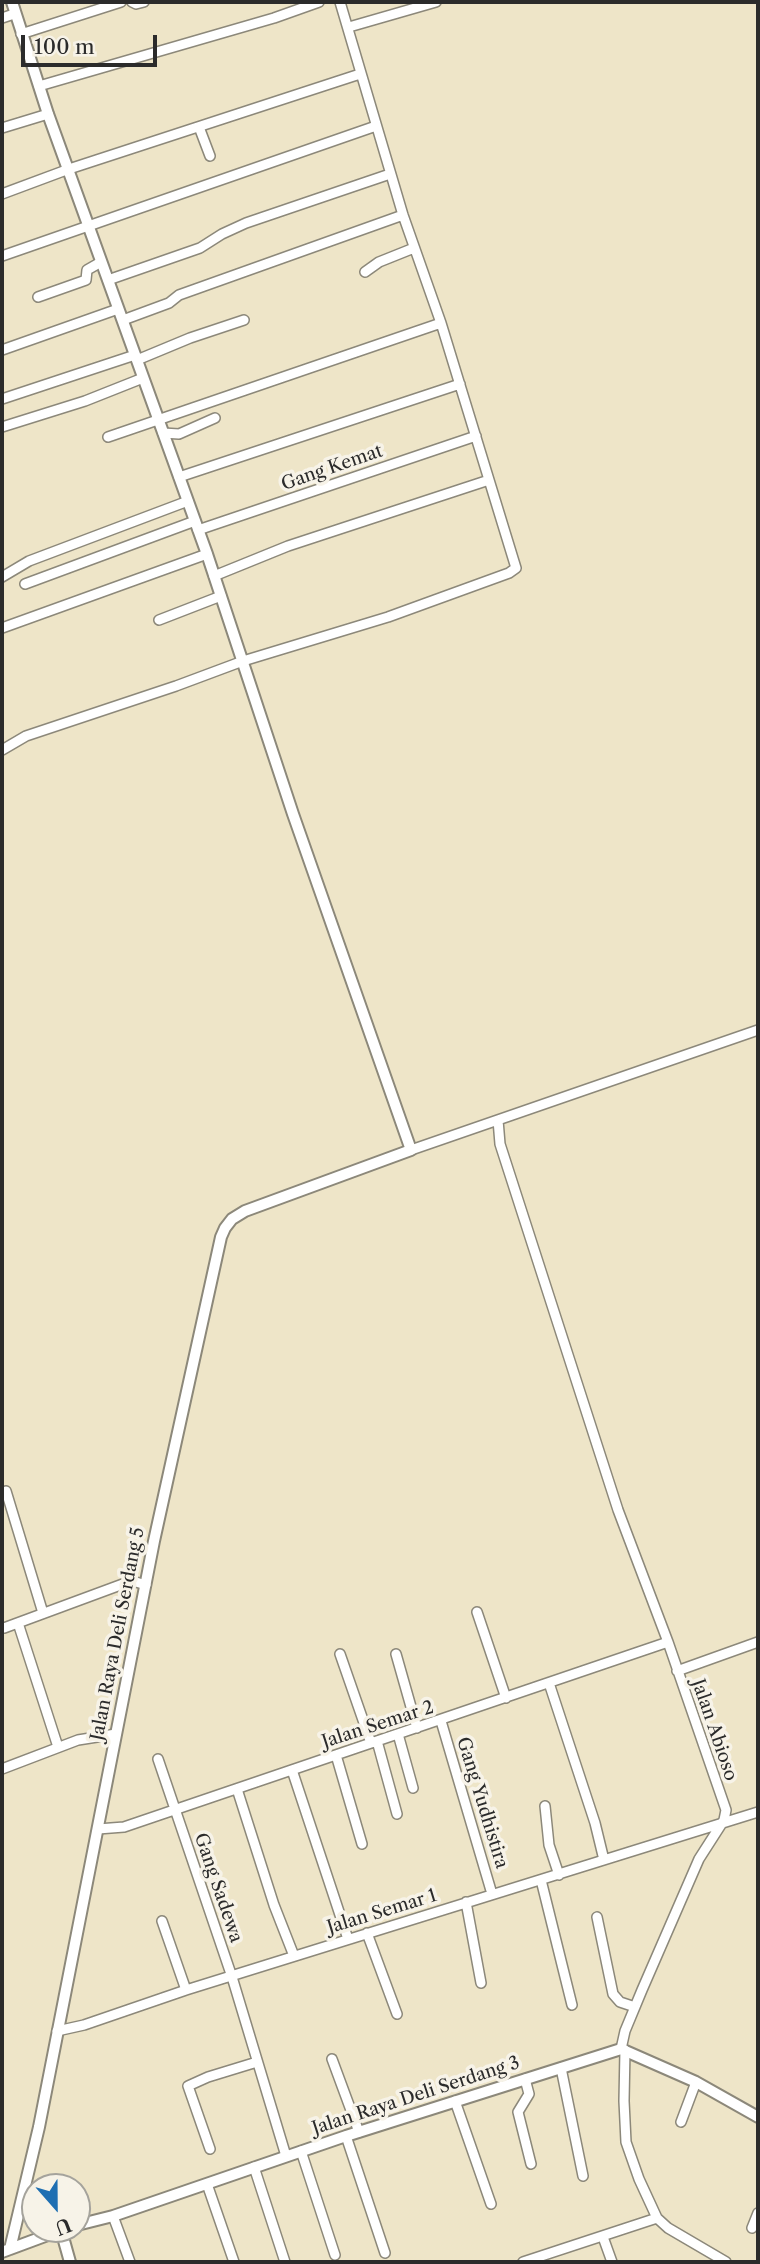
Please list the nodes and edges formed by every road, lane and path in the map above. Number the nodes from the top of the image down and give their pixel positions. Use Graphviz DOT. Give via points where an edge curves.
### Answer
graph roads {
  1 [pos="12,2"];
  2 [pos="121,2"];
  3 [pos="132,2"];
  4 [pos="144,2"];
  5 [pos="319,2"];
  6 [pos="340,2"];
  7 [pos="436,2"];
  8 [pos="14,14"];
  9 [pos="2,18"];
  10 [pos="349,27"];
  11 [pos="21,34"];
  12 [pos="360,74"];
  13 [pos="39,86"];
  14 [pos="48,114"];
  15 [pos="199,127"];
  16 [pos="376,127"];
  17 [pos="2,128"];
  18 [pos="210,156"];
  19 [pos="69,169"];
  20 [pos="390,174"];
  21 [pos="2,194"];
  22 [pos="403,215"];
  23 [pos="88,225"];
  24 [pos="414,248"];
  25 [pos="2,256"];
  26 [pos="101,262"];
  27 [pos="365,272"];
  28 [pos="108,280"];
  29 [pos="38,297"];
  30 [pos="121,315"];
  31 [pos="244,320"];
  32 [pos="441,323"];
  33 [pos="2,350"];
  34 [pos="136,357"];
  35 [pos="143,378"];
  36 [pos="460,384"];
  37 [pos="2,399"];
  38 [pos="215,418"];
  39 [pos="159,420"];
  40 [pos="2,427"];
  41 [pos="163,433"];
  42 [pos="476,436"];
  43 [pos="108,437"];
  44 [pos="179,477"];
  45 [pos="489,480"];
  46 [pos="188,501"];
  47 [pos="196,525"];
  48 [pos="207,554"];
  49 [pos="214,576"];
  50 [pos="2,577"];
  51 [pos="25,584"];
  52 [pos="222,596"];
  53 [pos="159,620"];
  54 [pos="2,628"];
  55 [pos="243,661"];
  56 [pos="2,750"];
  57 [pos="758,1030"];
  58 [pos="498,1120"];
  59 [pos="411,1150"];
  60 [pos="6,1491"];
  61 [pos="146,1585"];
  62 [pos="477,1612"];
  63 [pos="43,1614"];
  64 [pos="18,1623"];
  65 [pos="4,1628"];
  66 [pos="668,1642"];
  67 [pos="758,1643"];
  68 [pos="340,1654"];
  69 [pos="396,1654"];
  70 [pos="677,1671"];
  71 [pos="549,1683"];
  72 [pos="506,1698"];
  73 [pos="441,1721"];
  74 [pos="417,1728"];
  75 [pos="116,1734"];
  76 [pos="398,1734"];
  77 [pos="374,1742"];
  78 [pos="58,1747"];
  79 [pos="335,1755"];
  80 [pos="158,1759"];
  81 [pos="2,1769"];
  82 [pos="292,1770"];
  83 [pos="413,1788"];
  84 [pos="237,1789"];
  85 [pos="545,1805"];
  86 [pos="175,1810"];
  87 [pos="758,1812"];
  88 [pos="397,1814"];
  89 [pos="709,1828"];
  90 [pos="99,1829"];
  91 [pos="362,1844"];
  92 [pos="604,1860"];
  93 [pos="559,1875"];
  94 [pos="541,1880"];
  95 [pos="492,1894"];
  96 [pos="466,1902"];
  97 [pos="597,1917"];
  98 [pos="163,1921"];
  99 [pos="367,1933"];
  100 [pos="348,1939"];
  101 [pos="294,1956"];
  102 [pos="232,1976"];
  103 [pos="481,1983"];
  104 [pos="186,1990"];
  105 [pos="572,2005"];
  106 [pos="635,2007"];
  107 [pos="397,2014"];
  108 [pos="60,2030"];
  109 [pos="623,2050"];
  110 [pos="332,2059"];
  111 [pos="257,2062"];
  112 [pos="561,2068"];
  113 [pos="525,2079"];
  114 [pos="696,2082"];
  115 [pos="455,2101"];
  116 [pos="758,2116"];
  117 [pos="681,2122"];
  118 [pos="359,2132"];
  119 [pos="346,2136"];
  120 [pos="209,2149"];
  121 [pos="301,2151"];
  122 [pos="286,2156"];
  123 [pos="531,2164"];
  124 [pos="254,2167"];
  125 [pos="583,2176"];
  126 [pos="207,2184"];
  127 [pos="491,2204"];
  128 [pos="758,2213"];
  129 [pos="113,2216"];
  130 [pos="657,2218"];
  131 [pos="91,2222"];
  132 [pos="752,2228"];
  133 [pos="603,2237"];
  134 [pos="26,2243"];
  135 [pos="65,2243"];
  136 [pos="6,2250"];
  137 [pos="385,2253"];
  138 [pos="335,2255"];
  139 [pos="69,2262"];
  140 [pos="130,2262"];
  141 [pos="234,2262"];
  142 [pos="285,2262"];
  143 [pos="523,2262"];
  144 [pos="612,2262"];
  145 [pos="726,2262"];
  1 -- 8 [label="street"];
  2 -- 11 [label="street"];
  3 -- 4 [label="street"];
  5 -- 13 [label="street"];
  6 -- 10 [label="street"];
  7 -- 10 [label="street"];
  8 -- 9 [label="street"];
  8 -- 11 [label="street"];
  10 -- 12 [label="street"];
  11 -- 13 [label="street"];
  12 -- 15 [label="street"];
  12 -- 16 [label="street"];
  13 -- 14 [label="street"];
  14 -- 17 [label="street"];
  14 -- 19 [label="street"];
  15 -- 18 [label="street"];
  15 -- 19 [label="street"];
  16 -- 20 [label="street"];
  16 -- 23 [label="street"];
  19 -- 21 [label="street"];
  19 -- 23 [label="street"];
  20 -- 22 [label="street"];
  20 -- 28 [label="street" via="246,223 200,248"];
  22 -- 24 [label="street"];
  22 -- 30 [label="street" via="179,295 169,303"];
  23 -- 25 [label="street"];
  23 -- 26 [label="street"];
  24 -- 27 [label="street"];
  24 -- 32 [label="street"];
  26 -- 28 [label="street"];
  26 -- 29 [label="street" via="87,270 86,280"];
  28 -- 30 [label="street"];
  30 -- 33 [label="street"];
  30 -- 34 [label="street"];
  31 -- 34 [label="street"];
  32 -- 36 [label="street"];
  32 -- 39 [label="street"];
  34 -- 35 [label="street"];
  34 -- 37 [label="street"];
  35 -- 39 [label="street"];
  35 -- 40 [label="street"];
  36 -- 42 [label="street"];
  36 -- 44 [label="street"];
  38 -- 41 [label="street" via="179,434"];
  39 -- 41 [label="street"];
  39 -- 43 [label="street"];
  41 -- 44 [label="street"];
  42 -- 45 [label="street"];
  42 -- 47 [label="street, Gang Kemat"];
  44 -- 46 [label="street"];
  45 -- 49 [label="street" via="288,546"];
  45 -- 55 [label="street" via="516,565 514,571 388,617"];
  46 -- 47 [label="street"];
  46 -- 50 [label="street" via="29,561"];
  47 -- 48 [label="street"];
  47 -- 51 [label="street, Gang Kemat"];
  48 -- 49 [label="street"];
  48 -- 54 [label="street"];
  49 -- 52 [label="street"];
  52 -- 53 [label="street"];
  52 -- 55 [label="street"];
  55 -- 56 [label="street" via="26,736"];
  55 -- 59 [label="street"];
  57 -- 58 [label="street"];
  58 -- 59 [label="street"];
  58 -- 66 [label="street, Jalan Abioso" via="500,1144 618,1510"];
  59 -- 61 [label="street, Jalan Raya Deli Serdang 5" via="245,1211 225,1228"];
  60 -- 63 [label="street"];
  61 -- 63 [label="street" via="123,1584"];
  61 -- 75 [label="street, Jalan Raya Deli Serdang 5"];
  62 -- 72 [label="street"];
  63 -- 64 [label="street"];
  64 -- 65 [label="street"];
  64 -- 78 [label="street"];
  66 -- 70 [label="street, Jalan Abioso"];
  66 -- 71 [label="street, Jalan Semar 2"];
  67 -- 70 [label="street"];
  68 -- 77 [label="street"];
  69 -- 74 [label="street"];
  70 -- 89 [label="street, Jalan Abioso" via="726,1810 723,1819"];
  71 -- 72 [label="street, Jalan Semar 2"];
  71 -- 92 [label="street"];
  72 -- 73 [label="street, Jalan Semar 2"];
  73 -- 74 [label="street, Jalan Semar 2"];
  73 -- 95 [label="street, Gang Yudhistira"];
  74 -- 76 [label="street, Jalan Semar 2"];
  75 -- 78 [label="street"];
  75 -- 90 [label="street, Jalan Raya Deli Serdang 5"];
  76 -- 77 [label="street, Jalan Semar 2"];
  76 -- 83 [label="street"];
  77 -- 79 [label="street, Jalan Semar 2"];
  77 -- 88 [label="street"];
  78 -- 81 [label="street"];
  79 -- 82 [label="street, Jalan Semar 2"];
  79 -- 91 [label="street"];
  80 -- 86 [label="street, Gang Sadewa"];
  82 -- 84 [label="street, Jalan Semar 2"];
  82 -- 100 [label="street"];
  84 -- 86 [label="street, Jalan Semar 2"];
  84 -- 101 [label="street"];
  85 -- 93 [label="street" via="549,1845"];
  86 -- 90 [label="street, Jalan Semar 2"];
  86 -- 102 [label="street, Gang Sadewa"];
  87 -- 89 [label="street, Jalan Semar 1"];
  89 -- 92 [label="street, Jalan Semar 1"];
  89 -- 106 [label="street"];
  90 -- 108 [label="street, Jalan Raya Deli Serdang 5"];
  92 -- 93 [label="street, Jalan Semar 1"];
  93 -- 94 [label="street, Jalan Semar 1"];
  94 -- 95 [label="street, Jalan Semar 1"];
  94 -- 105 [label="street"];
  95 -- 96 [label="street, Jalan Semar 1"];
  96 -- 99 [label="street, Jalan Semar 1"];
  96 -- 103 [label="street"];
  97 -- 106 [label="street" via="613,1994"];
  98 -- 104 [label="street"];
  99 -- 100 [label="street, Jalan Semar 1"];
  99 -- 107 [label="street"];
  100 -- 101 [label="street, Jalan Semar 1"];
  101 -- 102 [label="street, Jalan Semar 1"];
  102 -- 104 [label="street, Jalan Semar 1"];
  102 -- 111 [label="street, Gang Sadewa"];
  104 -- 108 [label="street, Jalan Semar 1"];
  106 -- 109 [label="street"];
  108 -- 136 [label="street, Jalan Raya Deli Serdang 5"];
  109 -- 112 [label="street, Jalan Raya Deli Serdang 3"];
  109 -- 114 [label="street"];
  109 -- 130 [label="street" via="626,2142"];
  110 -- 118 [label="street"];
  111 -- 120 [label="street" via="188,2086"];
  111 -- 122 [label="street, Gang Sadewa"];
  112 -- 113 [label="street, Jalan Raya Deli Serdang 3"];
  112 -- 125 [label="street"];
  113 -- 115 [label="street, Jalan Raya Deli Serdang 3"];
  113 -- 123 [label="street" via="528,2094 518,2112"];
  114 -- 116 [label="street"];
  114 -- 117 [label="street"];
  115 -- 118 [label="street, Jalan Raya Deli Serdang 3"];
  115 -- 127 [label="street"];
  118 -- 119 [label="street, Jalan Raya Deli Serdang 3"];
  119 -- 121 [label="street, Jalan Raya Deli Serdang 3"];
  119 -- 137 [label="street"];
  121 -- 122 [label="street, Jalan Raya Deli Serdang 3"];
  121 -- 138 [label="street"];
  122 -- 124 [label="street, Jalan Raya Deli Serdang 3"];
  124 -- 126 [label="street, Jalan Raya Deli Serdang 3"];
  124 -- 142 [label="street"];
  126 -- 129 [label="street, Jalan Raya Deli Serdang 3"];
  126 -- 141 [label="street"];
  128 -- 132 [label="street"];
  129 -- 131 [label="street, Jalan Raya Deli Serdang 3"];
  129 -- 140 [label="street"];
  130 -- 133 [label="street"];
  130 -- 145 [label="street"];
  133 -- 143 [label="street"];
  133 -- 144 [label="street"];
  134 -- 136 [label="street"];
  135 -- 139 [label="street"];
}
